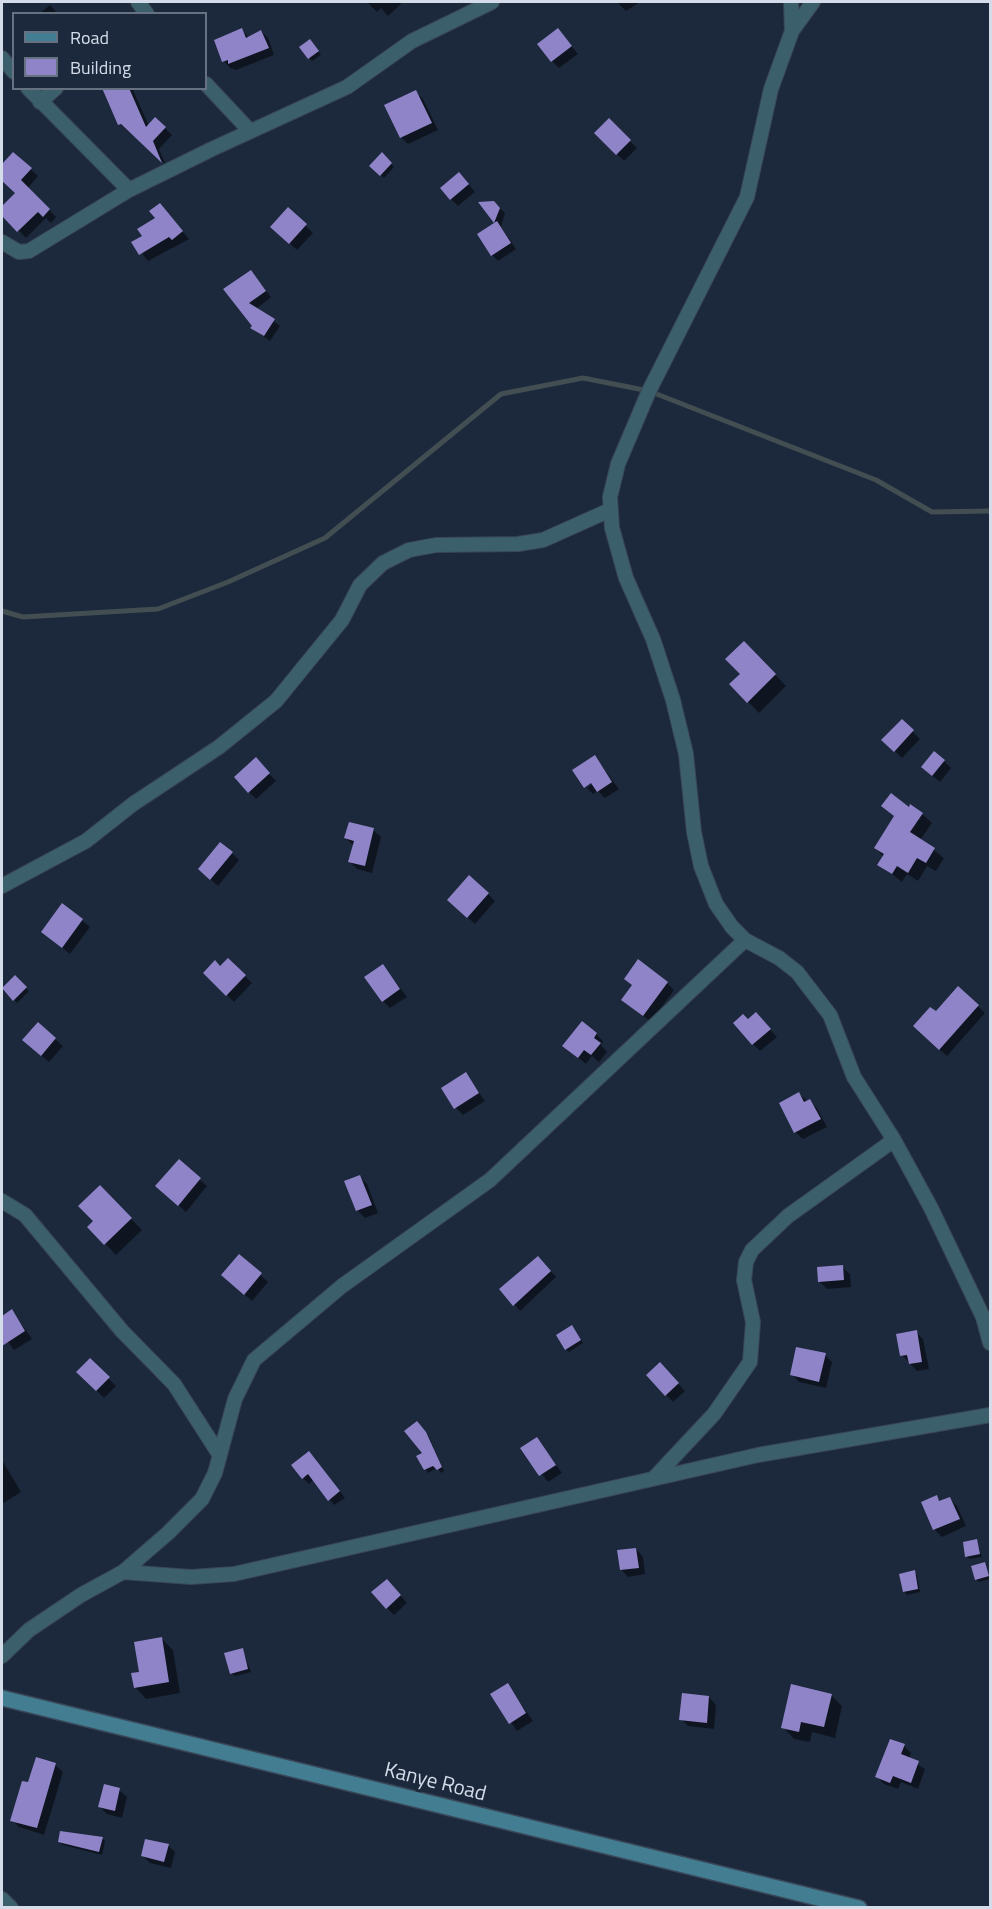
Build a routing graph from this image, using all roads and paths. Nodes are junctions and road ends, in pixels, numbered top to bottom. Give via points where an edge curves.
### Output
1 (492, 2) edge
2 (791, 2) edge
3 (813, 2) edge
4 (792, 31) junction
5 (2, 58) edge
6 (12, 70) edge
7 (207, 85) edge
8 (30, 90) edge
9 (54, 90) edge
10 (40, 102) junction
11 (250, 131) junction
12 (129, 190) junction
13 (2, 242) edge
14 (610, 510) junction
15 (2, 886) edge
16 (745, 940) junction
17 (894, 1140) junction
18 (2, 1201) edge
19 (990, 1343) edge
20 (990, 1412) edge
21 (219, 1454) junction
22 (656, 1477) junction
23 (123, 1572) junction
24 (2, 1656) edge
25 (2, 1698) edge
26 (2, 1899) edge
27 (10, 1908) edge
28 (859, 1908) edge

1 - 11 street via 412,41 347,87
2 - 4 street
3 - 4 street
4 - 14 street via 771,89 747,196 649,391 618,464
5 - 6 street
7 - 11 street
8 - 10 street
9 - 10 street
10 - 12 street
11 - 12 street
12 - 13 street via 29,251 19,252
14 - 15 street via 543,540 436,545 409,550 383,563 360,585 342,620 276,701 219,747 133,804 86,841
14 - 16 street via 626,578 653,639 673,700 686,754 701,866 717,904
16 - 17 street via 779,958 811,988 830,1015 854,1077
16 - 21 street via 490,1180 342,1286 254,1360 235,1399
17 - 19 street via 978,1307
17 - 22 street via 788,1216 752,1250 744,1280 753,1322 750,1362 714,1414
18 - 21 street via 25,1215 122,1331 174,1384
20 - 22 street
21 - 23 street via 202,1499
22 - 23 street via 234,1574 191,1577
23 - 24 street via 29,1630
25 - 28 main road, Kanye Road
26 - 27 street

